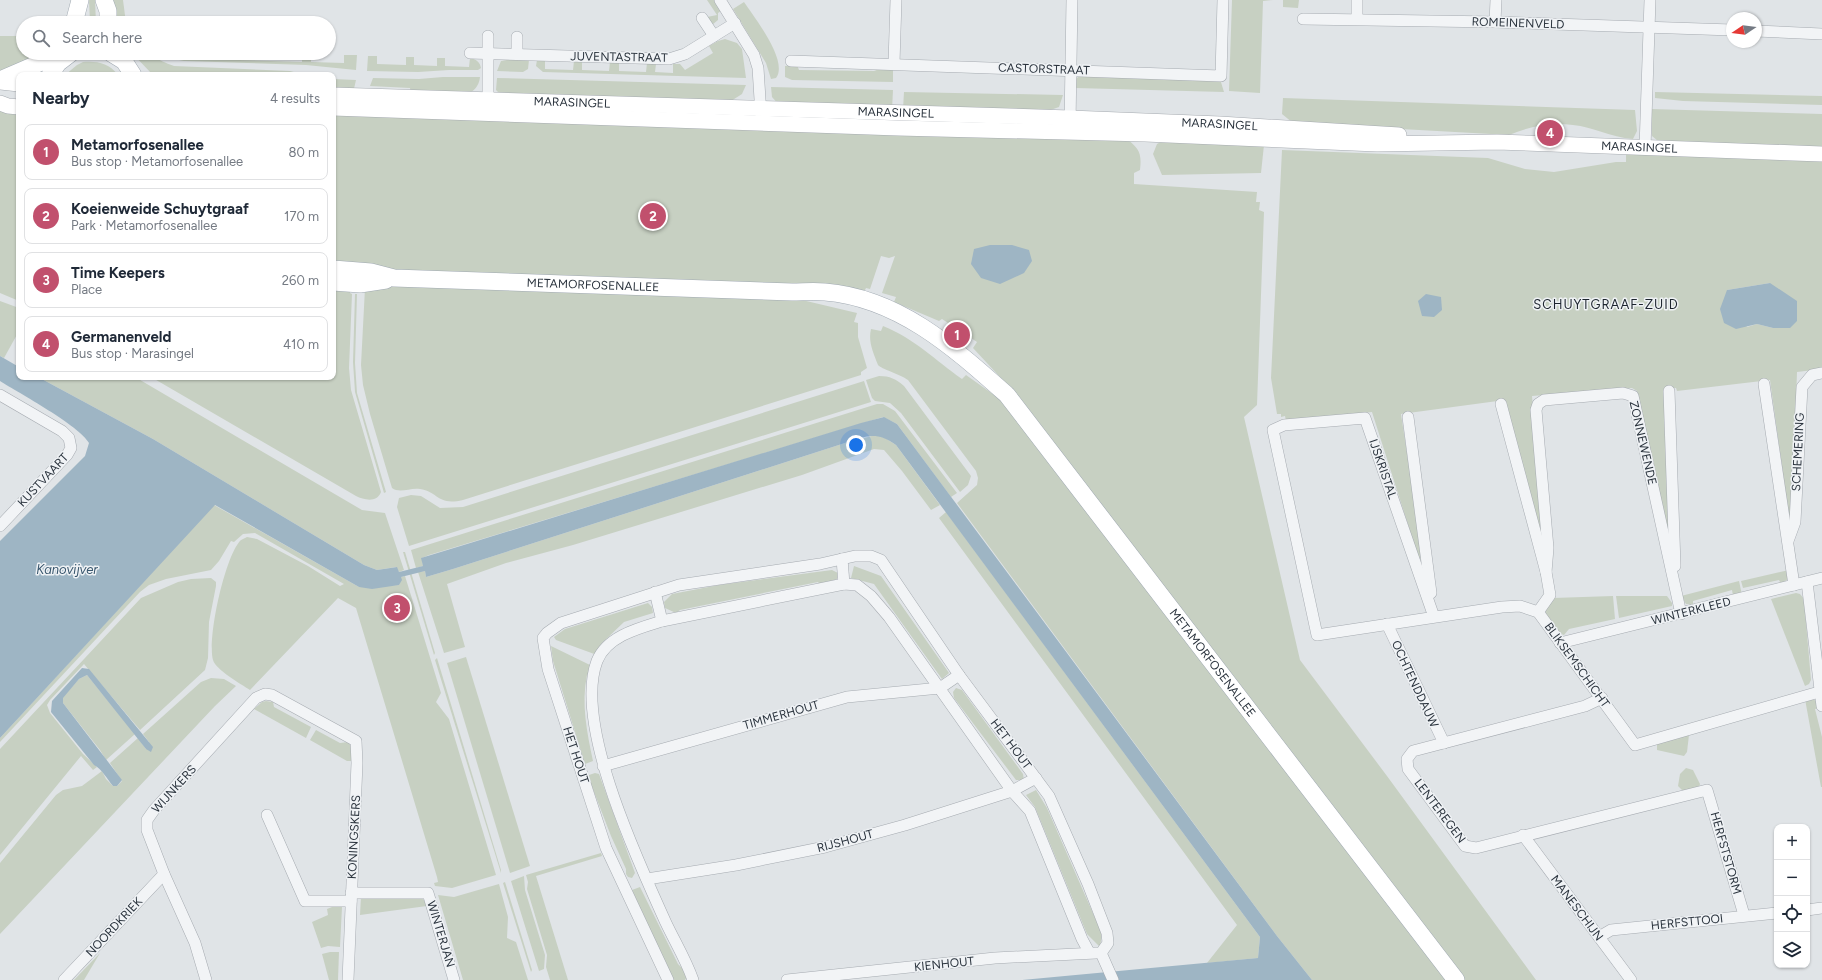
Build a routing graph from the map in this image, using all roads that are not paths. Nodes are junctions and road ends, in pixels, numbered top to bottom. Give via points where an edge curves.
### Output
1 (80, 0) edge
2 (85, 0) edge
3 (103, 0) edge
4 (720, 0) edge
5 (896, 0) edge
6 (1072, 0) edge
7 (1224, 0) edge
8 (1357, 0) edge
9 (1496, 0) edge
10 (1650, 0) edge
11 (76, 16) edge
12 (86, 16) edge
13 (100, 16) edge
14 (108, 16) edge
15 (702, 18) dead end
16 (1356, 19) junction
17 (1303, 20) dead end
18 (1495, 22) junction
19 (735, 23) junction
20 (1649, 27) junction
21 (1726, 30) edge
22 (1762, 31) edge
23 (1822, 34) edge
24 (488, 36) dead end
25 (714, 36) junction
26 (517, 37) dead end
27 (470, 53) dead end
28 (488, 53) junction
29 (517, 54) junction
30 (44, 60) edge
31 (62, 60) edge
32 (122, 60) edge
33 (133, 60) edge
34 (791, 61) dead end
35 (894, 63) junction
36 (1070, 70) junction
37 (20, 72) edge
38 (52, 72) edge
39 (131, 72) edge
40 (141, 72) edge
41 (16, 74) edge
42 (0, 81) edge
43 (16, 84) edge
44 (336, 95) edge
45 (16, 99) edge
46 (0, 102) edge
47 (16, 107) edge
48 (488, 107) junction
49 (336, 108) edge
50 (761, 116) junction
51 (1070, 118) junction
52 (1070, 133) junction
53 (1457, 142) junction
54 (1645, 148) junction
55 (1822, 154) edge
56 (336, 270) edge
57 (394, 278) junction
58 (336, 282) edge
59 (1822, 373) edge
60 (1764, 384) dead end
61 (1670, 391) dead end
62 (0, 395) edge
63 (1501, 404) dead end
64 (1408, 417) dead end
65 (0, 526) edge
66 (1788, 542) junction
67 (842, 559) junction
68 (1546, 572) junction
69 (1822, 578) edge
70 (1807, 582) junction
71 (844, 584) junction
72 (1674, 585) junction
73 (1794, 585) junction
74 (655, 592) junction
75 (1538, 612) junction
76 (1680, 614) junction
77 (1434, 617) junction
78 (662, 621) junction
79 (1387, 624) junction
80 (1317, 635) joint
81 (1560, 643) junction
82 (959, 676) junction
83 (940, 688) junction
84 (1820, 692) junction
85 (1602, 698) junction
86 (1822, 706) edge
87 (315, 718) joint
88 (1444, 743) junction
89 (603, 766) junction
90 (1036, 778) junction
91 (1707, 790) joint
92 (1012, 791) junction
93 (267, 815) dead end
94 (1523, 835) junction
95 (164, 874) junction
96 (647, 879) junction
97 (351, 897) junction
98 (1822, 908) edge
99 (1810, 910) edge
100 (1774, 912) edge
101 (1744, 916) junction
102 (1599, 937) junction
103 (1089, 952) junction
104 (1101, 953) junction
105 (64, 980) edge
106 (206, 980) edge
107 (348, 980) edge
108 (454, 980) edge
109 (668, 980) edge
110 (693, 980) edge
111 (787, 980) edge
112 (1113, 980) edge
113 (1456, 980) edge
114 (1632, 980) edge

1 - 11 main road
2 - 12 main road
3 - 13 main road
3 - 14 main road
4 - 19 street
5 - 35 street
6 - 36 street
7 - 36 street, CASTORSTRAAT via 1221,76
8 - 16 street
9 - 18 street
10 - 20 street
15 - 25 street
16 - 17 street, ROMEINENVELD
16 - 18 street, ROMEINENVELD
18 - 20 street, ROMEINENVELD
19 - 25 street, JUVENTASTRAAT
19 - 50 street via 754,55 758,68
20 - 21 street, ROMEINENVELD
20 - 54 street
22 - 23 street
24 - 28 street
25 - 29 street, JUVENTASTRAAT via 685,54 670,59
26 - 29 street
27 - 28 street, JUVENTASTRAAT
28 - 29 street, JUVENTASTRAAT
28 - 48 street
30 - 37 main road
31 - 38 main road
32 - 39 main road
33 - 40 main road
34 - 35 street, CASTORSTRAAT
35 - 36 street, CASTORSTRAAT
36 - 51 street
41 - 42 main road
42 - 43 street
44 - 48 street, MARASINGEL
45 - 46 street via 7,98
46 - 47 street
48 - 49 street, MARASINGEL
48 - 50 street, MARASINGEL
50 - 51 street, MARASINGEL
50 - 52 street, MARASINGEL
51 - 52 street
51 - 53 street, MARASINGEL via 1361,132
52 - 53 street, MARASINGEL via 1377,144
53 - 54 street, MARASINGEL
54 - 55 street, MARASINGEL
56 - 57 main road, METAMORFOSENALLEE via 371,272
57 - 58 main road, METAMORFOSENALLEE via 372,283
57 - 113 main road, METAMORFOSENALLEE via 792,292 870,313 960,354 1007,394
59 - 66 street, SCHEMERING via 1812,375 1802,387 1795,522
60 - 66 street, SCHEMERING
61 - 72 street, ZONNEWENDE
62 - 65 street, KUSTVAART via 62,431 69,438 71,448
63 - 68 street, ZONNEWENDE
64 - 77 street
66 - 73 street, SCHEMERING
67 - 71 street
67 - 74 street, HET HOUT via 707,580
67 - 82 street, HET HOUT via 871,556 881,560
68 - 72 street, ZONNEWENDE via 1548,548 1536,410 1538,404 1544,400 1623,393 1633,396
68 - 75 street, ZONNEWENDE via 1550,595
69 - 70 street, WINTERKLEED
70 - 73 street, WINTERKLEED
70 - 84 street
71 - 78 street, HET HOUT
71 - 83 street, HET HOUT via 857,585 889,616
72 - 76 street, ZONNEWENDE
73 - 76 street, WINTERKLEED
74 - 78 street
74 - 109 street, HET HOUT via 561,624 543,638 548,669 606,848
75 - 77 street, BLIKSEMSCHICHT via 1520,606
75 - 81 street, BLIKSEMSCHICHT
76 - 81 street, WINTERKLEED
77 - 79 street, BLIKSEMSCHICHT
77 - 80 street, IJSKRISTAL via 1365,418 1284,425 1273,430
78 - 89 street, HET HOUT via 643,626 619,638 606,648 597,661 592,687 593,714
79 - 80 street, BLIKSEMSCHICHT
79 - 88 street, OCHTENDDAUW
81 - 85 street, BLIKSEMSCHICHT
82 - 83 street, TIMMERHOUT
82 - 90 street, HET HOUT
83 - 89 street, TIMMERHOUT via 847,697
83 - 92 street, HET HOUT
84 - 85 street, BLIKSEMSCHICHT via 1635,745
84 - 86 street
85 - 88 street, LENTEREGEN via 1584,706
87 - 95 street, WIJNKERS via 272,695 265,694 256,698 147,820 147,830
87 - 97 street, KONINGSKERS via 356,741 358,752
88 - 94 street, LENTEREGEN via 1413,751 1407,759 1408,769 1465,846 1476,848
89 - 96 street, HET HOUT
90 - 92 street, RIJSHOUT
90 - 104 street, HET HOUT via 1049,796 1107,933 1108,943
91 - 94 street, LENTEREGEN
91 - 101 street, HERFSTSTORM
92 - 96 street, RIJSHOUT via 825,847
92 - 103 street, HET HOUT via 1030,811
93 - 97 street via 305,901
94 - 102 street, MANESCHIJN
95 - 105 street, NOORDKRIEK
95 - 106 street, WIJNKERS via 195,943
96 - 110 street, HET HOUT
97 - 107 street, KONINGSKERS
97 - 108 street, WINTERJAN via 428,893
98 - 99 street
100 - 101 street, HERFSTTOOI
101 - 102 street, HERFSTTOOI via 1611,930
102 - 114 street, MANESCHIJN
103 - 104 street, KIENHOUT
103 - 111 street, KIENHOUT via 995,958
104 - 112 street

